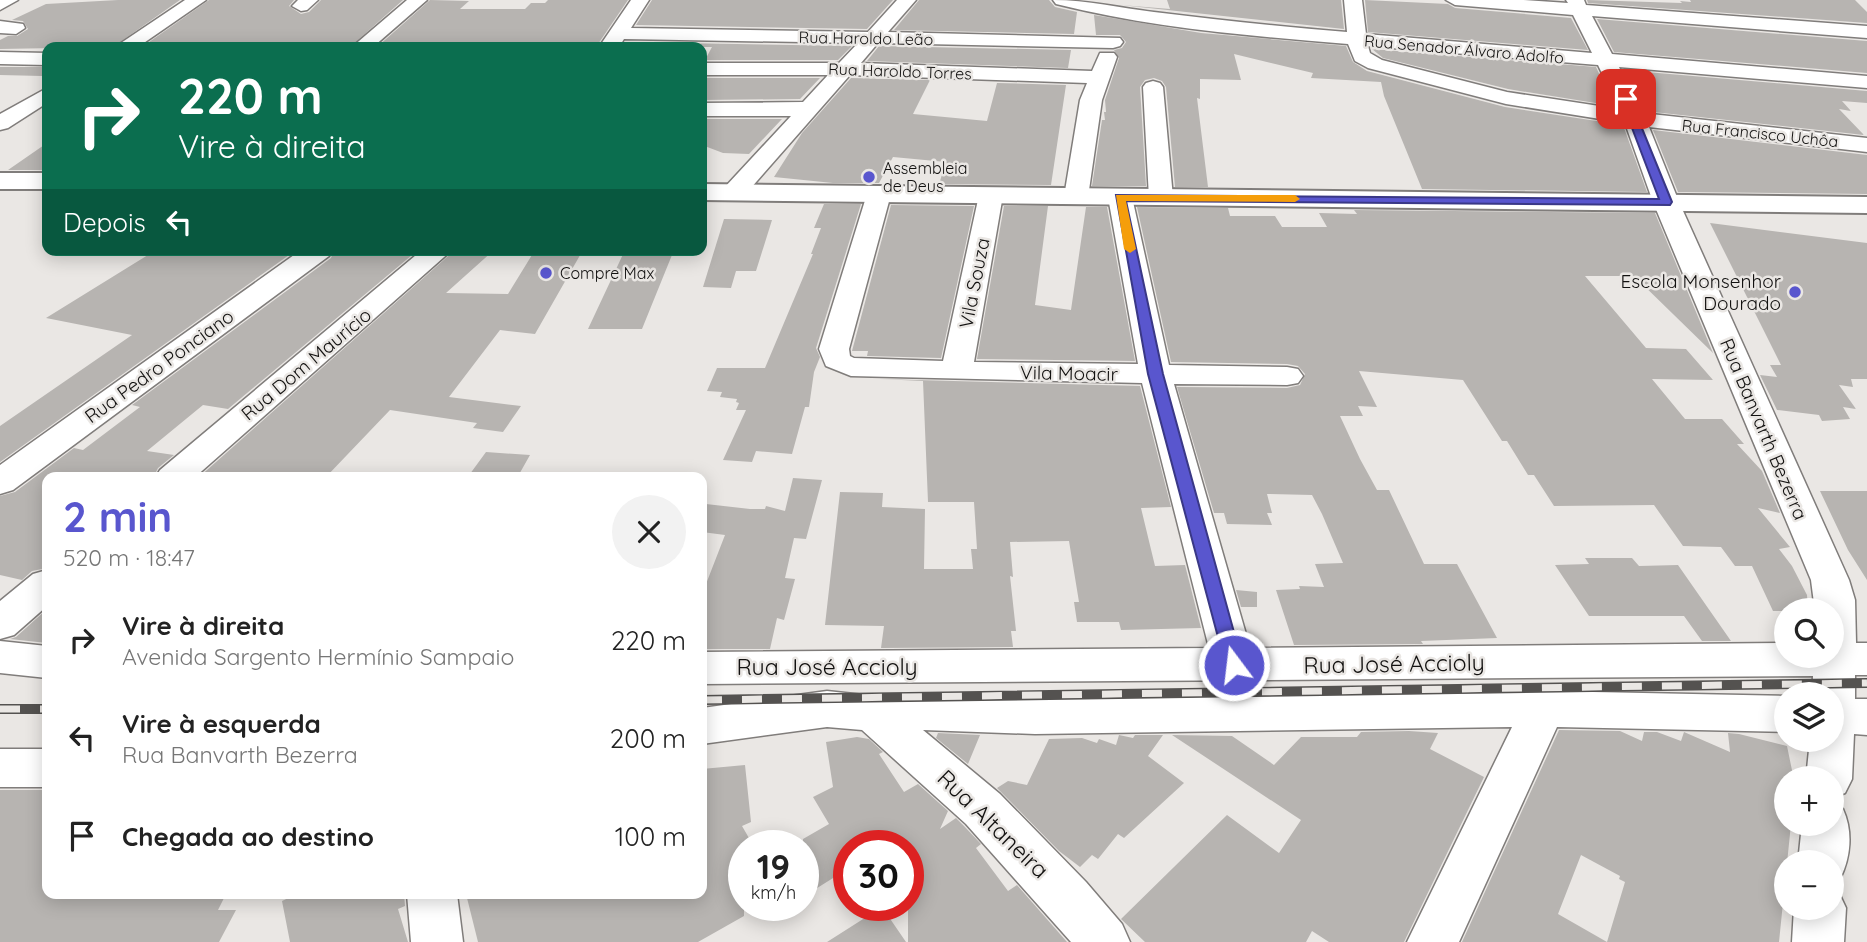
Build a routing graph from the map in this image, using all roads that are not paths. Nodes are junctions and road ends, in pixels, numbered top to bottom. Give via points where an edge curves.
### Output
1 (9, 0) edge
2 (197, 0) edge
3 (418, 0) edge
4 (640, 0) edge
5 (907, 0) edge
6 (1062, 0) edge
7 (1353, 0) edge
8 (1455, 0) edge
9 (0, 5) edge
10 (1578, 5) edge
11 (1127, 7) edge
12 (1821, 8) dead end
13 (1844, 30) junction
14 (1867, 32) edge
15 (872, 38) junction
16 (614, 40) edge
17 (133, 42) edge
18 (368, 42) edge
19 (1113, 42) junction
20 (1361, 50) junction
21 (1867, 54) edge
22 (0, 58) edge
23 (42, 59) edge
24 (1608, 62) junction
25 (707, 69) edge
26 (846, 69) junction
27 (1099, 76) junction
28 (1867, 82) edge
29 (1153, 87) dead end
30 (42, 96) edge
31 (806, 108) junction
32 (11, 109) edge
33 (707, 109) edge
34 (1634, 118) junction
35 (0, 123) edge
36 (1867, 145) edge
37 (0, 181) edge
38 (42, 181) edge
39 (707, 192) edge
40 (734, 192) junction
41 (879, 194) junction
42 (991, 195) junction
43 (1076, 197) junction
44 (1120, 197) junction
45 (1161, 198) junction
46 (1666, 202) junction
47 (1867, 205) edge
48 (311, 256) edge
49 (432, 256) edge
50 (957, 371) junction
51 (1155, 374) junction
52 (1287, 376) dead end
53 (179, 472) edge
54 (0, 482) edge
55 (42, 588) edge
56 (0, 624) edge
57 (0, 657) edge
58 (1850, 659) edge
59 (42, 661) edge
60 (1234, 665) junction
61 (707, 668) edge
62 (1844, 695) edge
63 (1543, 709) junction
64 (873, 714) junction
65 (1774, 714) edge
66 (707, 725) edge
67 (0, 768) edge
68 (42, 768) edge
69 (433, 899) edge
70 (1819, 920) edge
71 (437, 942) edge
72 (1104, 942) edge
73 (1433, 942) edge
74 (1818, 942) edge

1 - 9 street
2 - 17 street
3 - 18 street
4 - 16 street
5 - 15 street
6 - 11 street, Rua Senador Álvaro Adolfo
7 - 20 street
8 - 10 street
10 - 13 street
10 - 24 street, Rua Banvarth Bezerra
11 - 19 street
11 - 20 street, Rua Senador Álvaro Adolfo
12 - 13 street
13 - 14 street
13 - 21 street
15 - 16 street, Rua Haroldo Leão
15 - 19 street, Rua Haroldo Leão
15 - 26 street
19 - 27 street
20 - 24 street, Rua Senador Álvaro Adolfo
20 - 34 street, Rua Francisco Uchôa via 1488,94
22 - 23 street
24 - 28 street, Rua Senador Álvaro Adolfo
24 - 34 street, Rua Banvarth Bezerra
25 - 26 street, Rua Haroldo Torres
26 - 27 street, Rua Haroldo Torres
26 - 31 street
27 - 43 street via 1085,129
29 - 45 street
30 - 32 street
31 - 33 street
31 - 40 street
32 - 35 street
34 - 36 street, Rua Francisco Uchôa
34 - 46 street, Rua Banvarth Bezerra
37 - 38 main road
39 - 40 main road
40 - 41 main road
41 - 42 main road
41 - 50 street, Vila Moacir via 834,358 851,366
42 - 43 main road
42 - 50 street, Vila Souza
43 - 44 main road
44 - 45 main road
44 - 51 street
45 - 46 main road
46 - 47 main road
46 - 58 street, Rua Banvarth Bezerra via 1830,580
48 - 54 street, Rua Pedro Ponciano
49 - 53 street, Rua Dom Maurício
50 - 51 street, Vila Moacir
51 - 52 street, Vila Moacir
51 - 60 street
55 - 56 street
57 - 59 street
58 - 60 street, Rua José Accioly
58 - 62 street, Rua Banvarth Bezerra
60 - 61 street, Rua José Accioly
63 - 64 street, Rua José Accioly
63 - 65 street, Rua José Accioly
63 - 73 street
64 - 66 street, Rua José Accioly via 827,709
64 - 72 street, Rua Altaneira via 984,809
67 - 68 street
69 - 71 street
70 - 74 street

